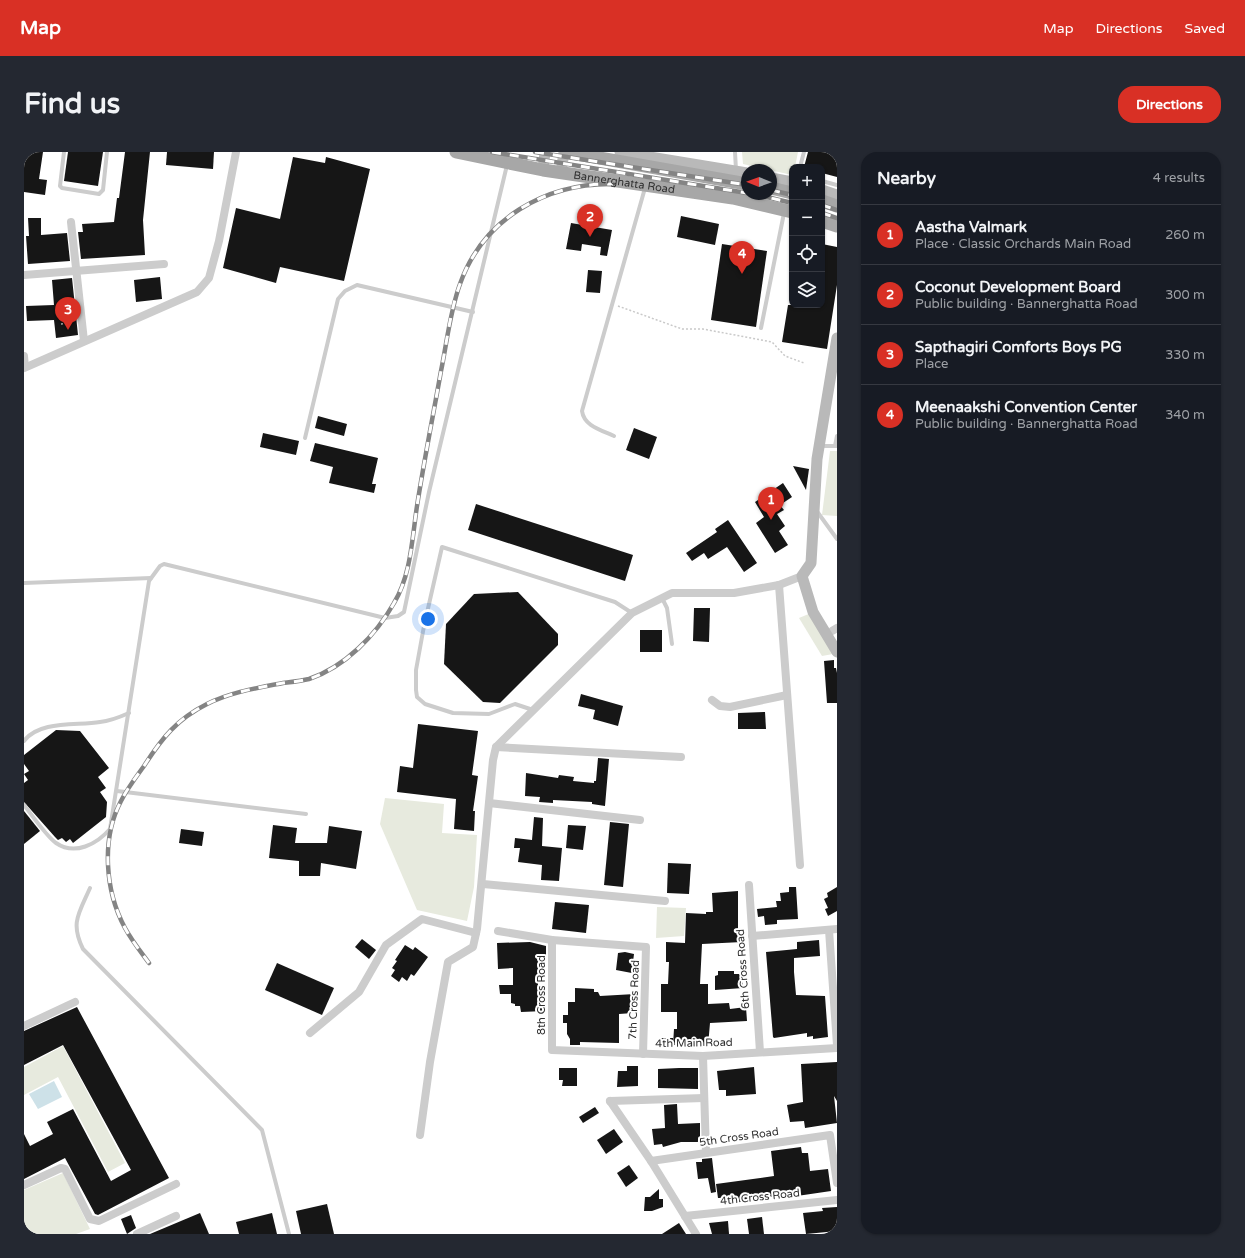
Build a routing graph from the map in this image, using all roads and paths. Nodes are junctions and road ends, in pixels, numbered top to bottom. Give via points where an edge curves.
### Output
1 (64, 152) edge
2 (108, 152) edge
3 (236, 152) edge
4 (456, 152) edge
5 (545, 152) edge
6 (565, 152) edge
7 (620, 152) edge
8 (735, 152) edge
9 (804, 152) edge
10 (507, 162) junction
11 (801, 164) edge
12 (543, 170) junction
13 (561, 173) junction
14 (741, 177) edge
15 (777, 179) edge
16 (789, 181) edge
17 (825, 182) edge
18 (646, 185) junction
19 (837, 185) edge
20 (777, 189) edge
21 (825, 191) edge
22 (789, 192) edge
23 (837, 195) edge
24 (825, 202) edge
25 (837, 206) edge
26 (788, 211) edge
27 (72, 222) dead end
28 (825, 222) edge
29 (837, 226) edge
30 (164, 264) dead end
31 (77, 272) junction
32 (24, 275) edge
33 (612, 304) junction
34 (473, 312) junction
35 (68, 323) dead end
36 (60, 324) dead end
37 (761, 328) dead end
38 (837, 338) edge
39 (84, 341) junction
40 (24, 356) edge
41 (804, 363) dead end
42 (24, 367) edge
43 (834, 370) edge
44 (614, 436) dead end
45 (837, 436) edge
46 (305, 438) dead end
47 (820, 446) junction
48 (836, 446) edge
49 (814, 506) junction
50 (837, 539) edge
51 (802, 576) junction
52 (151, 578) junction
53 (24, 583) edge
54 (779, 585) junction
55 (807, 590) junction
56 (662, 598) junction
57 (632, 613) junction
58 (835, 633) edge
59 (672, 644) dead end
60 (837, 652) edge
61 (787, 695) junction
62 (712, 700) dead end
63 (533, 710) junction
64 (129, 713) junction
65 (24, 741) edge
66 (496, 747) junction
67 (680, 757) dead end
68 (118, 791) junction
69 (489, 803) junction
70 (24, 805) edge
71 (306, 814) dead end
72 (640, 820) dead end
73 (800, 866) dead end
74 (483, 884) junction
75 (749, 885) dead end
76 (90, 888) dead end
77 (665, 901) dead end
78 (833, 930) edge
79 (498, 931) dead end
80 (476, 933) junction
81 (752, 936) junction
82 (552, 940) junction
83 (75, 1002) dead end
84 (24, 1026) edge
85 (310, 1033) dead end
86 (837, 1046) edge
87 (552, 1050) joint
88 (760, 1052) junction
89 (643, 1054) junction
90 (703, 1056) junction
91 (704, 1098) junction
92 (420, 1135) dead end
93 (706, 1153) junction
94 (651, 1161) junction
95 (837, 1183) edge
96 (176, 1184) dead end
97 (24, 1185) edge
98 (837, 1200) edge
99 (176, 1216) dead end
100 (685, 1216) junction
101 (137, 1234) edge
102 (289, 1234) edge
103 (696, 1234) edge

1 - 2 lane via 60,186 99,194 103,190
3 - 39 street via 219,241 209,278 197,292
4 - 10 main road, Bannerghatta Road
5 - 12 street
6 - 13 street
6 - 14 main road, Bannerghatta Road
7 - 14 street
8 - 14 lane
9 - 11 lane
10 - 12 main road, Bannerghatta Road
10 - 34 lane
12 - 13 main road, Bannerghatta Road
13 - 18 main road, Bannerghatta Road
15 - 16 street
17 - 19 lane
18 - 26 main road, Bannerghatta Road via 733,198
18 - 33 lane
20 - 22 main road
21 - 23 street
24 - 25 main road
26 - 37 lane
27 - 31 street
28 - 29 main road
30 - 31 street
31 - 32 street
31 - 39 street
33 - 41 path via 682,328 702,329 772,342 785,356
33 - 44 lane via 582,411 583,419 587,423
34 - 46 lane via 358,285 346,291 338,299
34 - 52 lane via 429,492 404,612 398,616 385,618 164,564
35 - 36 path
38 - 43 street
39 - 42 street
40 - 42 street
43 - 47 street
45 - 48 lane
47 - 48 lane
47 - 49 street
49 - 50 lane
49 - 51 street via 811,563
51 - 54 street
51 - 55 street
52 - 53 lane
52 - 64 lane
54 - 56 street via 734,593 672,593
54 - 61 street
55 - 58 street
55 - 60 street via 813,612
56 - 57 street
56 - 59 lane via 667,608
57 - 63 street
57 - 63 lane via 615,602 442,546 416,670 417,697 425,704 453,713 489,714 515,704
61 - 62 street via 730,707 720,706
61 - 73 street
63 - 66 street
64 - 65 lane via 102,722 46,727
64 - 68 lane
66 - 67 street
66 - 69 street
68 - 70 lane via 110,829 103,837 85,848 65,847 55,843
68 - 71 lane
69 - 72 street
69 - 74 street
74 - 77 street
74 - 80 street
75 - 81 street, 6th Cross Road
76 - 102 lane via 76,921 83,949 262,1130
78 - 81 street
78 - 86 street
79 - 82 street
80 - 85 street via 422,919 386,945 359,992
80 - 92 street via 473,947 448,962
81 - 88 street, 6th Cross Road
82 - 87 street, 8th Cross Road
82 - 89 street, 7th Cross Road via 646,947
83 - 84 street
86 - 88 street, 4th Main Road
87 - 89 street, 4th Main Road
88 - 90 street, 4th Main Road
89 - 90 street, 4th Main Road
90 - 91 street
91 - 93 street
91 - 94 street via 610,1101
93 - 94 street, 5th Cross Road
93 - 95 street, 5th Cross Road via 830,1135
94 - 100 street
96 - 97 street via 99,1221 90,1219 65,1169 61,1168
98 - 100 street, 4th Cross Road
99 - 101 street
100 - 103 street

